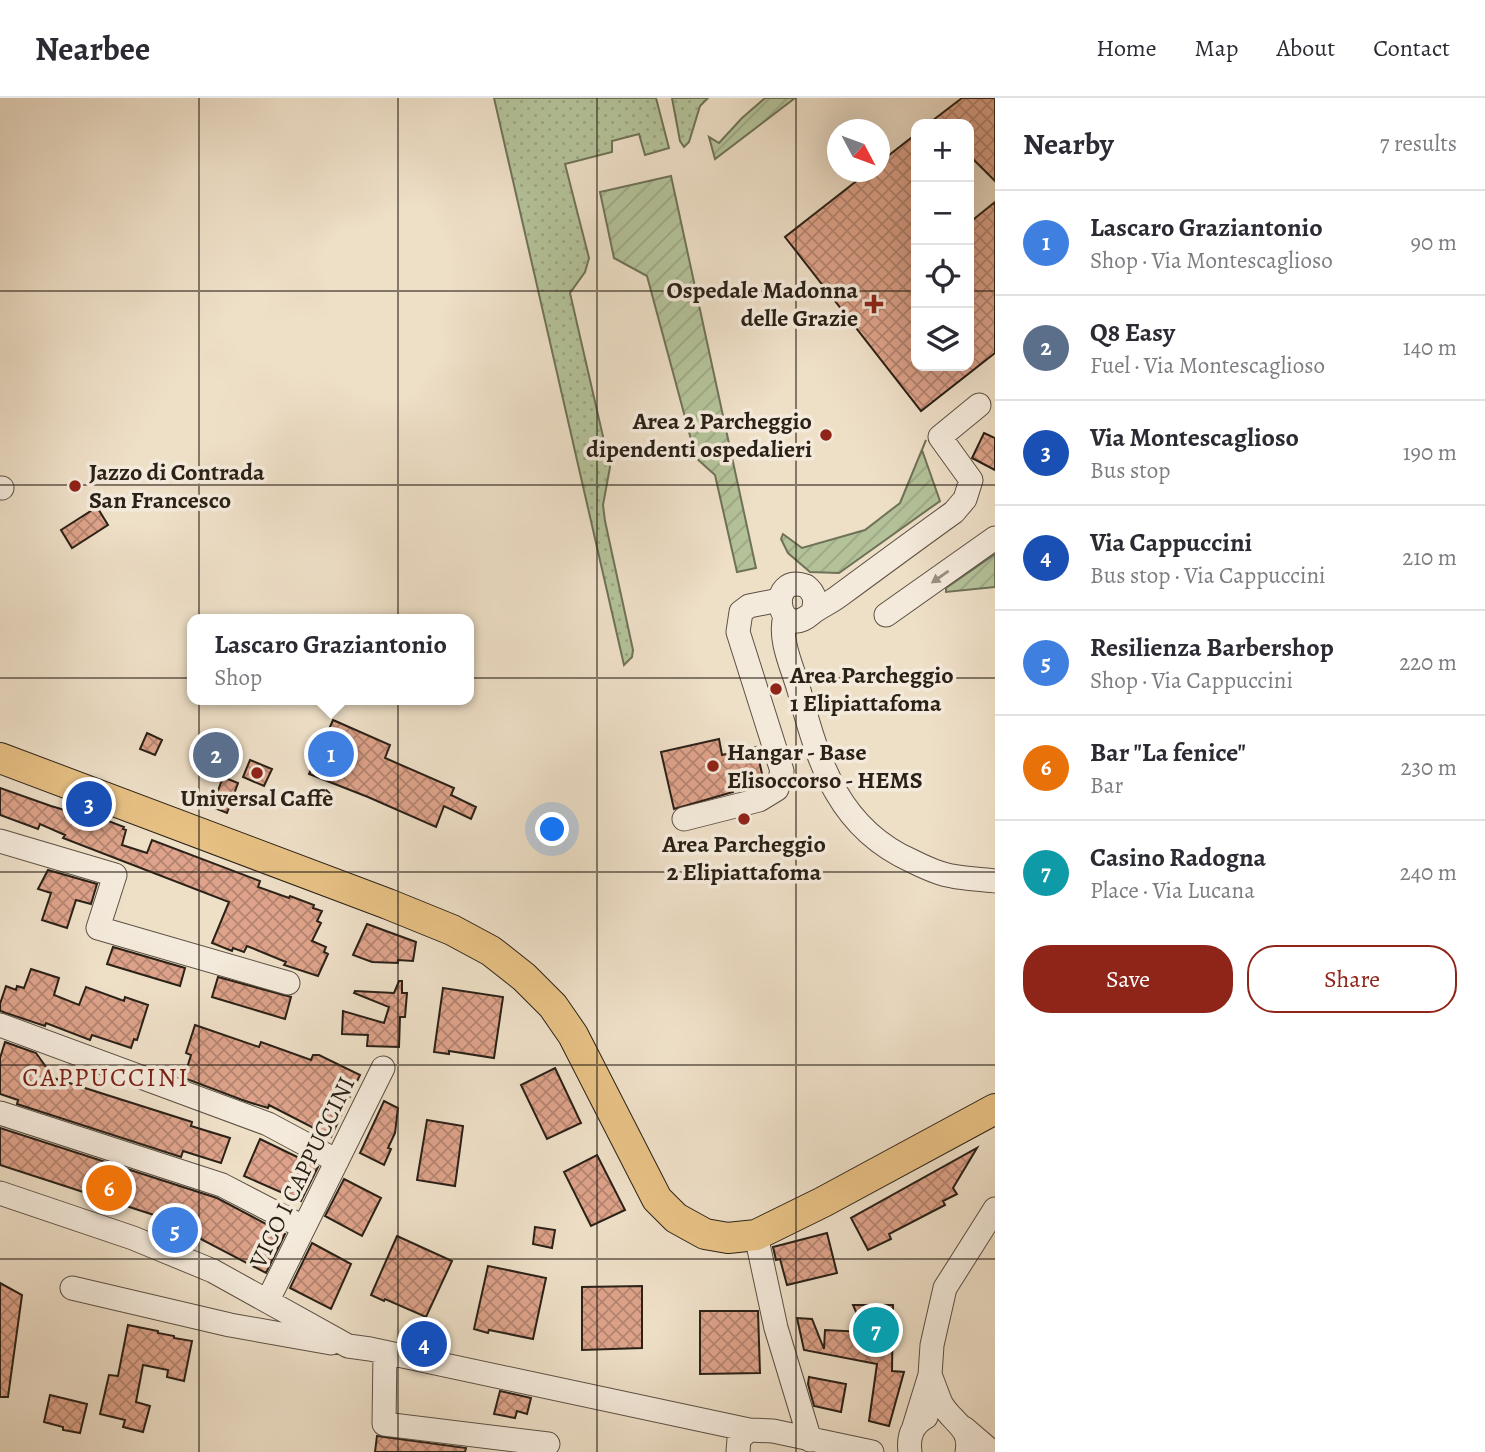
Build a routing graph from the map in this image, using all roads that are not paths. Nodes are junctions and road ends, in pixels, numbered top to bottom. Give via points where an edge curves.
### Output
1 (979, 405) dead end
2 (995, 538) edge
3 (795, 608) junction
4 (886, 615) dead end
5 (0, 758) edge
6 (684, 818) dead end
7 (0, 841) edge
8 (995, 881) edge
9 (288, 983) dead end
10 (0, 1025) edge
11 (383, 1068) dead end
12 (995, 1108) edge
13 (0, 1113) edge
14 (337, 1161) junction
15 (0, 1193) edge
16 (995, 1209) edge
17 (303, 1227) junction
18 (756, 1235) junction
19 (72, 1289) dead end
20 (268, 1300) junction
21 (348, 1346) junction
22 (385, 1352) junction
23 (930, 1375) junction
24 (960, 1423) junction
25 (914, 1427) junction
26 (749, 1430) junction
27 (810, 1440) junction
28 (548, 1444) dead end
29 (738, 1452) edge
30 (872, 1452) edge
31 (910, 1452) edge
32 (967, 1452) edge
33 (992, 1452) edge

1 - 3 street via 940,437 971,480 965,499 954,512 835,599
2 -> 4 street
3 - 6 street via 749,606 741,612 738,632 782,771 777,789 760,800
3 - 8 street via 783,636 824,771 841,802 889,851 951,876
5 - 18 main road via 388,904 491,951 553,1006 573,1035 657,1199 676,1218 705,1234 728,1238
7 - 9 street via 115,875 98,929
10 - 14 street via 268,1124
11 - 14 street, VICO I CAPPUCCINI
12 - 18 main road
13 - 17 street via 222,1185
14 - 17 street, VICO I CAPPUCCINI
15 - 20 street via 133,1238
16 - 23 street via 946,1288
17 - 20 street, VICO I CAPPUCCINI
18 - 27 street via 776,1328
19 - 21 street
20 - 21 street
21 - 22 street
22 - 26 street
22 - 28 street via 384,1424
23 - 24 street via 942,1405
23 - 25 street
24 - 25 street via 933,1414
24 - 32 street
24 - 33 street
25 - 31 street
26 - 27 street
26 - 29 street via 739,1439
27 - 30 street

